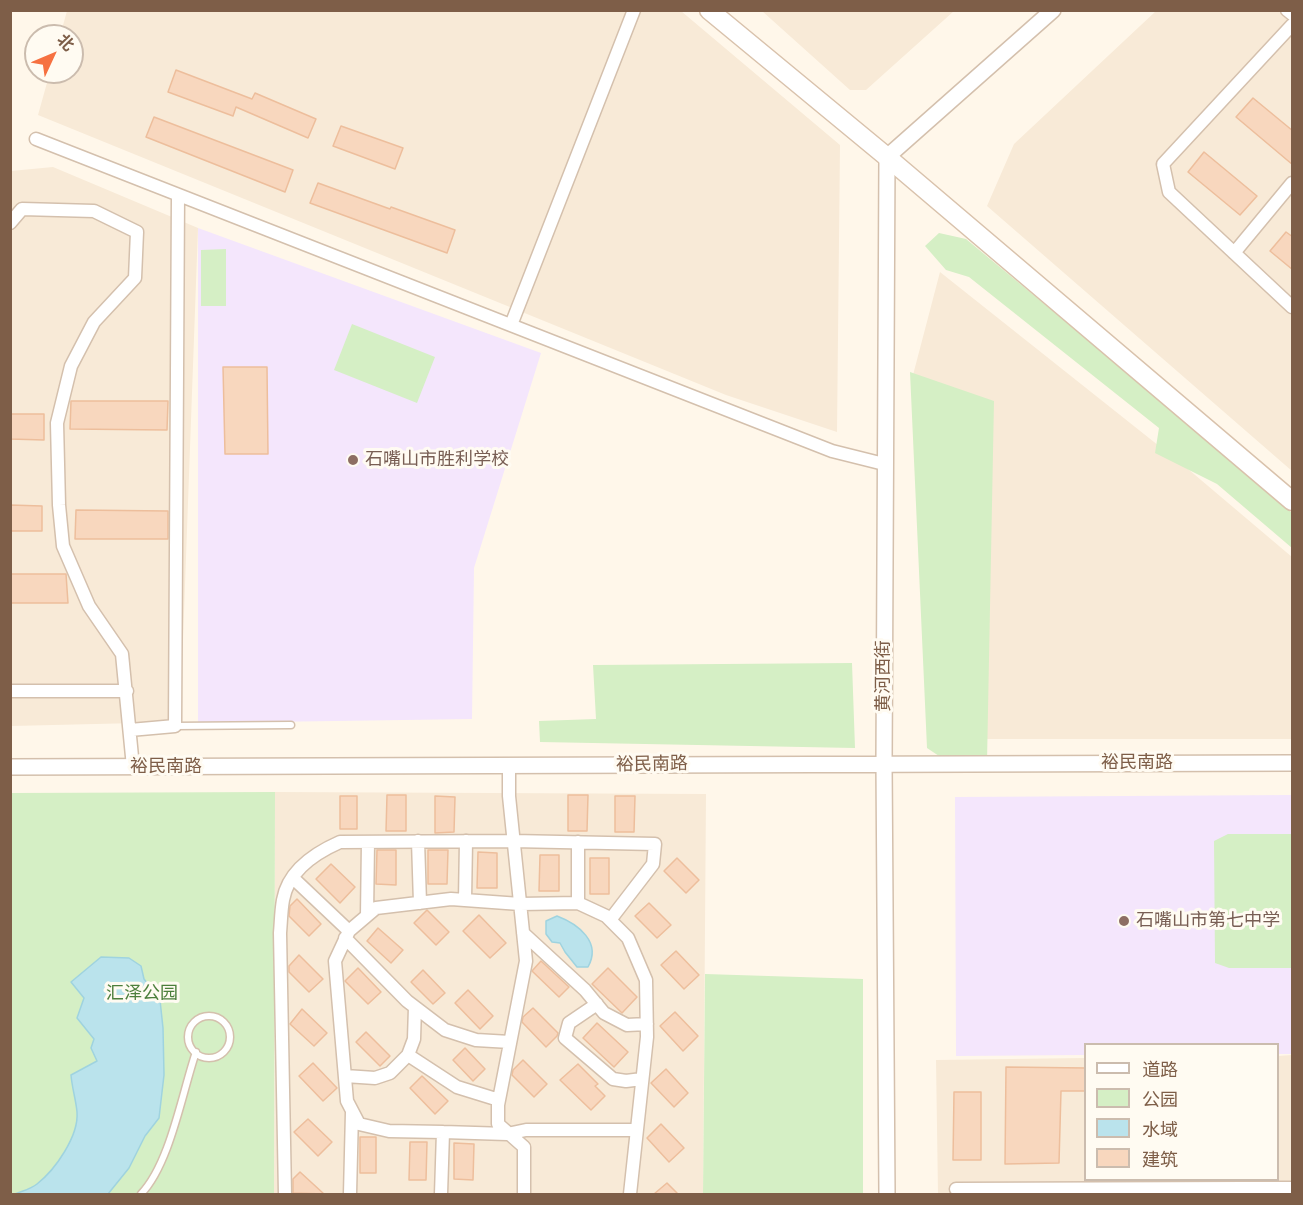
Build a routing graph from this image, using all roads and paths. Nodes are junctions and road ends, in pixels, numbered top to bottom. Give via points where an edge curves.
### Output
1 (634, 10) edge
2 (710, 10) edge
3 (1053, 10) edge
4 (1287, 10) edge
5 (1293, 14) edge
6 (1293, 25) edge
7 (36, 139) dead end
8 (887, 157) junction
9 (1293, 183) edge
10 (178, 195) junction
11 (10, 223) edge
12 (1234, 253) junction
13 (1293, 306) edge
14 (511, 325) junction
15 (884, 464) junction
16 (1293, 501) edge
17 (10, 691) edge
18 (127, 691) junction
19 (291, 725) dead end
20 (175, 726) junction
21 (130, 730) junction
22 (884, 763) junction
23 (1293, 763) edge
24 (509, 766) junction
25 (10, 767) edge
26 (133, 767) junction
27 (418, 841) junction
28 (466, 841) junction
29 (513, 841) junction
30 (368, 842) junction
31 (578, 842) junction
32 (293, 878) junction
33 (465, 900) junction
34 (420, 903) junction
35 (578, 903) junction
36 (520, 904) junction
37 (367, 915) junction
38 (610, 920) junction
39 (523, 933) junction
40 (347, 935) junction
41 (597, 1004) junction
42 (415, 1006) junction
43 (647, 1024) junction
44 (510, 1042) junction
45 (196, 1052) junction
46 (408, 1055) junction
47 (345, 1076) junction
48 (642, 1079) junction
49 (499, 1100) junction
50 (352, 1110) junction
51 (637, 1130) junction
52 (443, 1132) junction
53 (507, 1134) junction
54 (1293, 1188) edge
55 (956, 1189) dead end
56 (1214, 1191) edge
57 (1245, 1191) edge
58 (141, 1194) edge
59 (285, 1194) edge
60 (350, 1194) edge
61 (441, 1194) edge
62 (524, 1194) edge
63 (630, 1194) edge
64 (887, 1194) edge

1 - 14 street
2 - 8 main road
3 - 8 street
4 - 5 street
6 - 12 street via 1163,164 1169,192
7 - 10 street
8 - 15 street, 黄河西街
8 - 16 main road
9 - 12 street
10 - 14 street
10 - 20 street
11 - 18 street via 22,209 94,211 137,232 135,278 94,322 71,366 57,423 63,546 89,606 122,654
12 - 13 street
14 - 15 street via 832,451
15 - 22 street, 黄河西街
17 - 18 street
18 - 21 street
19 - 20 lane
20 - 21 street
21 - 26 street
22 - 23 street, 裕民南路
22 - 24 street, 裕民南路
22 - 64 street, 黄河西街
24 - 26 street, 裕民南路
24 - 29 street
25 - 26 street, 裕民南路
27 - 28 street
27 - 30 street
27 - 34 street
28 - 29 street
28 - 33 street
29 - 31 street
29 - 36 street
30 - 32 street via 340,842 317,852
30 - 37 street
31 - 35 street
31 - 38 street via 655,844 653,864
32 - 40 street
32 - 59 street via 284,897 280,933
33 - 34 street
33 - 36 street
34 - 37 street via 376,908
35 - 36 street
35 - 38 street
36 - 39 street
37 - 40 street
38 - 43 street via 628,938 646,980
39 - 41 street
39 - 44 street via 526,961
40 - 42 street
40 - 47 street via 334,961
41 - 43 street via 604,1013 627,1025
41 - 48 street via 569,1023 565,1038 613,1079
42 - 44 street via 445,1030 476,1040
42 - 46 street via 414,1039
43 - 48 street
44 - 49 street
45 - 45 lane via 214,1057 227,1048 230,1032 220,1019 205,1016 191,1025 189,1041
45 - 58 lane via 167,1146 150,1185
46 - 47 street via 390,1073 375,1078
46 - 49 street via 457,1087
47 - 50 street via 347,1101
48 - 51 street
49 - 53 street via 498,1124
50 - 52 street via 359,1124 389,1131
50 - 60 street
51 - 53 street via 526,1130
51 - 63 street
52 - 53 street
52 - 61 street
53 - 62 street via 524,1147
54 - 57 street
55 - 56 street
56 - 57 street

